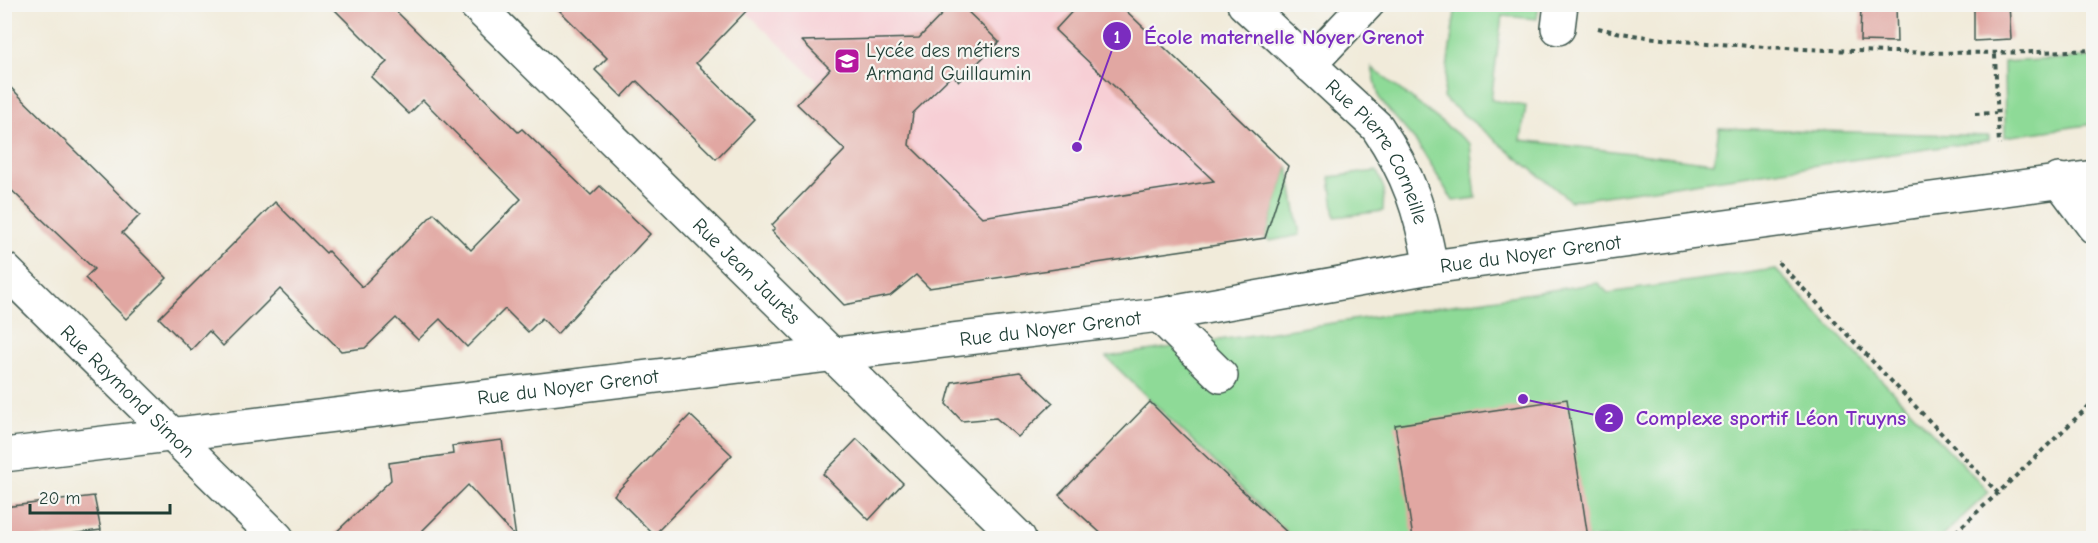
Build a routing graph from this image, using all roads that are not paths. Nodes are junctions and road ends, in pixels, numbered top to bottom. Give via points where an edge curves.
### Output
1 (475, 4) edge
2 (1244, 4) edge
3 (1367, 4) edge
4 (1309, 65) junction
5 (2094, 177) edge
6 (2059, 180) junction
7 (2094, 227) edge
8 (1431, 267) junction
9 (4, 269) edge
10 (1159, 315) junction
11 (833, 356) junction
12 (1221, 376) dead end
13 (174, 436) junction
14 (4, 455) edge
15 (277, 538) edge
16 (1019, 538) edge

1 - 11 street, Rue Jean Jaurès
2 - 4 street, Rue Pierre Corneille
3 - 4 street
4 - 8 street, Rue Pierre Corneille via 1377,128 1394,151 1418,207
5 - 6 street, Rue du Noyer Grenot
6 - 7 street
6 - 8 street, Rue du Noyer Grenot
8 - 10 street, Rue du Noyer Grenot
9 - 13 street, Rue Raymond Simon
10 - 11 street, Rue du Noyer Grenot
10 - 12 street
11 - 13 street, Rue du Noyer Grenot
11 - 16 street, Rue Jean Jaurès
13 - 14 street, Rue du Noyer Grenot
13 - 15 street, Rue Raymond Simon

